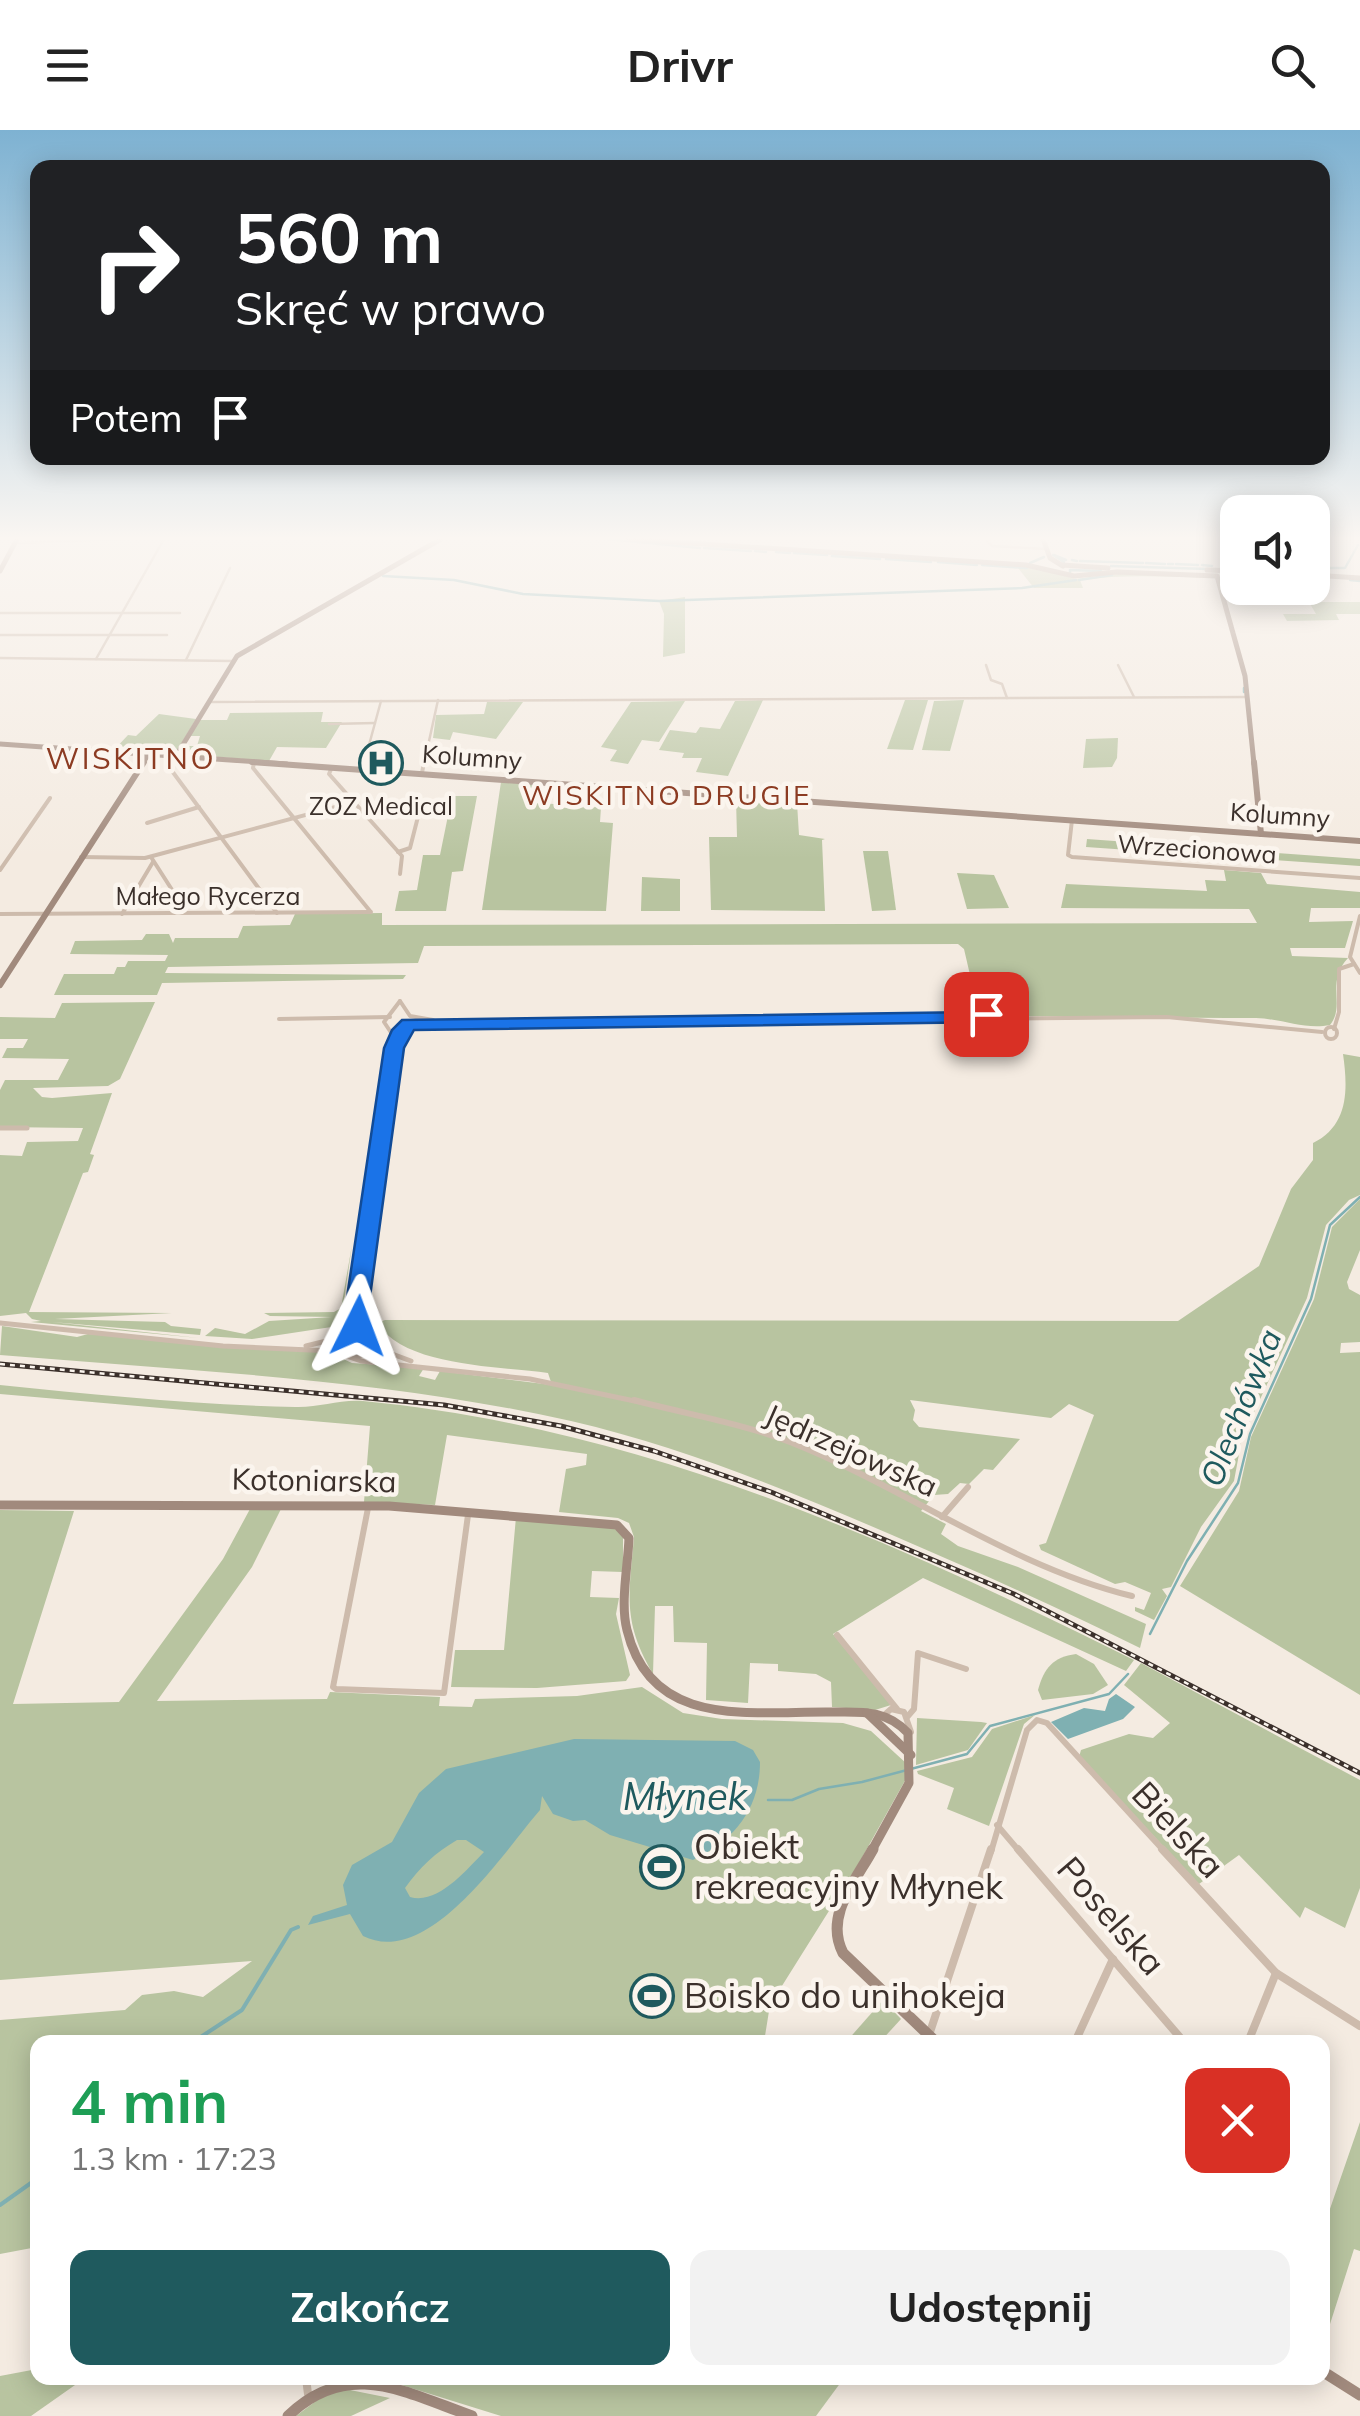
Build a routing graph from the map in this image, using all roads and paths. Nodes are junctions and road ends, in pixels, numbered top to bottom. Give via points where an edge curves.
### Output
1 (104, 646) edge
2 (193, 646) edge
3 (257, 646) edge
4 (1238, 646) edge
5 (0, 658) edge
6 (96, 659) junction
7 (186, 660) junction
8 (232, 661) junction
9 (986, 665) dead end
10 (1118, 665) dead end
11 (1134, 697) junction
12 (1247, 697) junction
13 (1008, 698) junction
14 (438, 700) junction
15 (381, 701) junction
16 (208, 702) junction
17 (329, 724) dead end
18 (375, 724) junction
19 (0, 744) edge
20 (369, 745) dead end
21 (148, 755) junction
22 (176, 756) junction
23 (254, 762) junction
24 (332, 767) junction
25 (422, 774) junction
26 (50, 798) dead end
27 (354, 802) junction
28 (422, 802) dead end
29 (199, 807) junction
30 (292, 820) junction
31 (1072, 820) junction
32 (147, 823) dead end
33 (1261, 834) junction
34 (223, 838) junction
35 (1360, 841) edge
36 (398, 852) junction
37 (81, 857) junction
38 (152, 859) junction
39 (0, 870) edge
40 (400, 874) dead end
41 (1360, 878) edge
42 (182, 913) junction
43 (277, 913) junction
44 (0, 914) edge
45 (45, 914) junction
46 (122, 914) junction
47 (1360, 916) edge
48 (1354, 964) junction
49 (1360, 973) edge
50 (0, 985) edge
51 (984, 1006) dead end
52 (408, 1015) junction
53 (392, 1016) junction
54 (336, 1018) junction
55 (987, 1018) junction
56 (279, 1019) dead end
57 (458, 1022) junction
58 (406, 1026) junction
59 (386, 1027) junction
60 (394, 1048) junction
61 (0, 1128) edge
62 (27, 1128) dead end
63 (357, 1304) junction
64 (0, 1323) edge
65 (362, 1337) junction
66 (340, 1339) junction
67 (370, 1345) junction
68 (298, 1347) junction
69 (340, 1353) junction
70 (350, 1358) junction
71 (421, 1365) junction
72 (968, 1487) dead end
73 (0, 1505) edge
74 (368, 1505) junction
75 (468, 1511) junction
76 (942, 1517) junction
77 (1132, 1596) dead end
78 (836, 1635) dead end
79 (966, 1668) dead end
80 (898, 1709) junction
81 (866, 1713) junction
82 (883, 1714) junction
83 (908, 1716) junction
84 (888, 1732) junction
85 (910, 1735) junction
86 (911, 1755) junction
87 (997, 1825) junction
88 (1112, 1958) junction
89 (1276, 1973) junction
90 (1360, 2026) edge
91 (929, 2035) edge
92 (933, 2035) edge
93 (1077, 2035) edge
94 (1178, 2035) edge
95 (1251, 2035) edge
96 (1330, 2376) edge
97 (307, 2385) edge
98 (329, 2385) edge
99 (374, 2385) edge
100 (308, 2394) junction
101 (1360, 2395) edge
102 (288, 2416) edge
103 (472, 2416) edge

1 - 6 street
2 - 7 street
3 - 8 street
4 - 12 street
5 - 6 street
6 - 7 street
7 - 8 street
8 - 16 street
9 - 13 street
10 - 11 street
11 - 12 street
11 - 13 street
12 - 33 street
13 - 14 street
14 - 15 street
14 - 25 street
15 - 16 street
15 - 18 street
16 - 22 street
17 - 18 street
18 - 20 street
19 - 21 street, Kolumny
21 - 22 street, Kolumny
21 - 37 street
22 - 23 street, Kolumny
22 - 29 street via 170,766
23 - 24 street, Kolumny
23 - 30 street
24 - 25 street, Kolumny
24 - 27 street via 329,774
25 - 31 street, Kolumny
26 - 39 street
27 - 30 street
27 - 36 street
28 - 36 street via 410,848
29 - 32 street
29 - 34 street
30 - 34 street
30 - 43 street, Małego Rycerza via 371,912
31 - 33 street, Kolumny
31 - 41 street, Wrzecionowa via 1072,857
33 - 35 street, Kolumny
34 - 38 street
34 - 43 street
36 - 40 street
37 - 38 street
37 - 45 street
38 - 42 street
38 - 46 street
42 - 43 street, Małego Rycerza
42 - 46 street, Małego Rycerza
44 - 45 street, Małego Rycerza
45 - 46 street, Małego Rycerza
45 - 50 street
47 - 48 street via 1351,942
48 - 49 street
48 - 55 street via 1339,970 1339,1012 1334,1029 1322,1032 1190,1018
51 - 55 street
52 - 53 street
52 - 53 street via 400,1002
52 - 57 street
52 - 58 street
53 - 54 street
53 - 59 street
54 - 56 street
54 - 59 street
55 - 57 street
57 - 58 street
58 - 59 street
58 - 60 street
59 - 60 street
60 - 63 street
61 - 62 street
63 - 65 street
63 - 66 street
64 - 68 street, Jędrzejowska via 223,1346
65 - 66 street, Jędrzejowska
65 - 67 street, Jędrzejowska
66 - 68 street, Jędrzejowska
66 - 69 street
67 - 70 street
67 - 71 street, Jędrzejowska
68 - 69 street, Jędrzejowska
69 - 70 street, Jędrzejowska
70 - 71 street, Jędrzejowska
71 - 76 street, Jędrzejowska via 567,1385 726,1422 789,1442
72 - 76 street
73 - 74 street, Kotoniarska
74 - 75 street, Kotoniarska
74 - 75 street via 336,1690 444,1693
75 - 81 street, Kotoniarska via 606,1522 625,1530 626,1628 652,1682 676,1700 734,1711
76 - 77 street, Jędrzejowska
78 - 80 street
79 - 83 street via 918,1653
80 - 82 street
80 - 83 street
81 - 82 street
81 - 84 street
82 - 84 street
82 - 85 street
83 - 85 street
84 - 85 street
84 - 86 street
85 - 86 street
86 - 91 street via 911,1777 835,1918 834,1936 843,1953
87 - 88 street, Poselska
87 - 89 street, Bielska via 1028,1728 1043,1721
87 - 92 street
88 - 93 street
88 - 94 street, Poselska
89 - 90 street, Bielska
89 - 95 street
96 - 101 street
97 - 100 street
98 - 100 street
99 - 103 street
100 - 102 street

